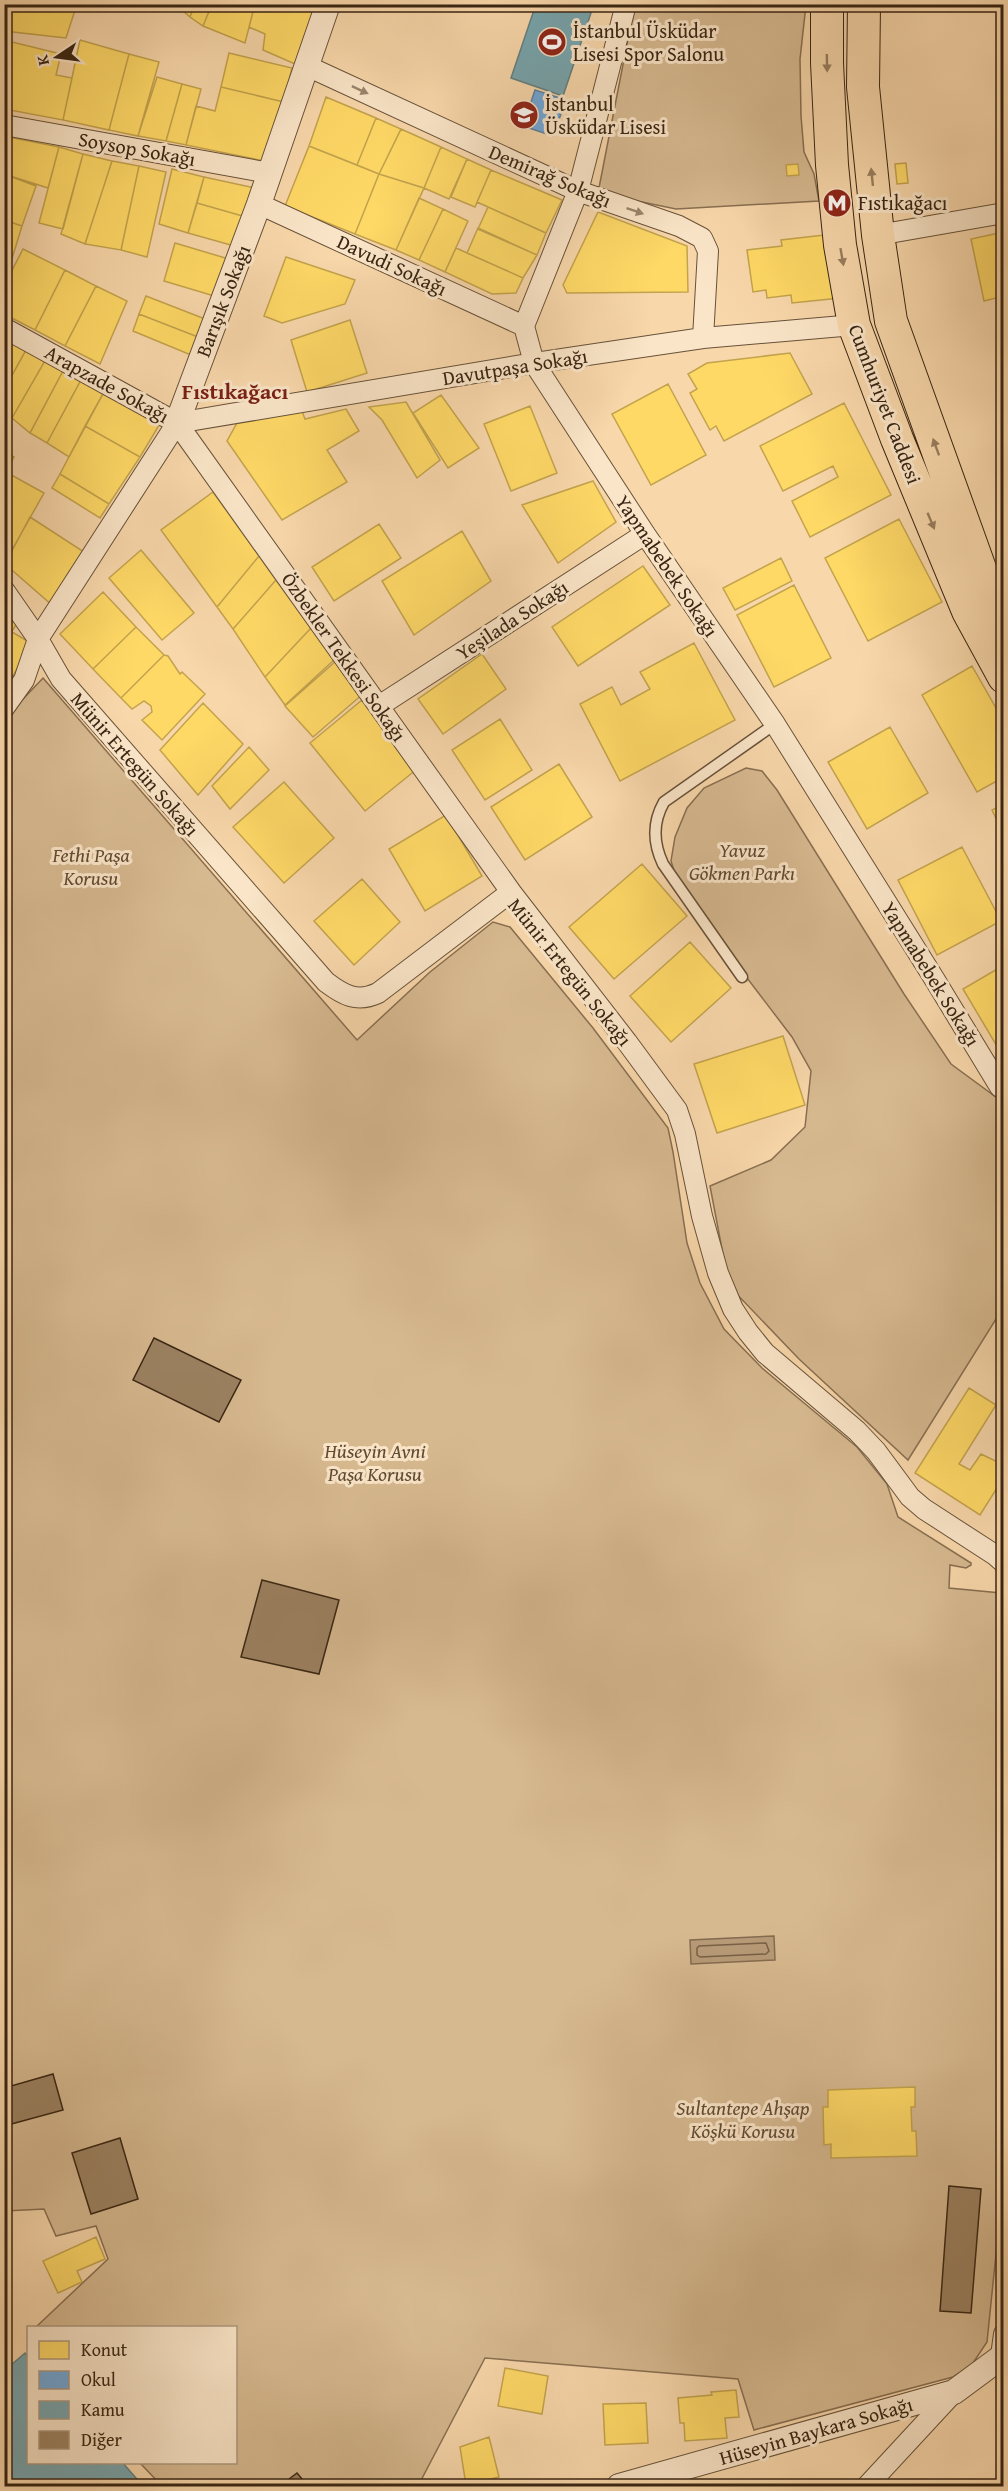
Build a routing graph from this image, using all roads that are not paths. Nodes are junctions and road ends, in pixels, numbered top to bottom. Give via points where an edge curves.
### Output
1 (328, 4) edge
2 (626, 4) edge
3 (827, 4) edge
4 (864, 4) edge
5 (307, 66) junction
6 (4, 125) edge
7 (270, 173) junction
8 (578, 191) junction
9 (259, 204) junction
10 (1004, 213) edge
11 (878, 235) junction
12 (854, 325) junction
13 (524, 326) junction
14 (4, 328) edge
15 (703, 338) junction
16 (534, 363) junction
17 (177, 423) junction
18 (645, 534) junction
19 (4, 590) edge
20 (1004, 619) edge
21 (38, 639) junction
22 (1004, 677) edge
23 (379, 706) junction
24 (4, 708) edge
25 (775, 724) junction
26 (511, 892) junction
27 (742, 977) dead end
28 (1000, 1088) dead end
29 (1004, 1563) edge
30 (1003, 2348) edge
31 (954, 2392) junction
32 (619, 2487) edge
33 (867, 2487) edge

1 - 5 street, Barışık Sokağı
2 - 8 street
3 -> 12 main road, Cumhuriyet Caddesi via 832,165
11 -> 4 main road, Cumhuriyet Caddesi via 863,87
5 - 7 street, Barışık Sokağı
5 -> 8 street, Demirağ Sokağı
6 - 7 street, Soysop Sokağı
7 - 9 street, Barışık Sokağı
8 - 13 street
8 -> 15 street, Demirağ Sokağı via 679,226 702,238 708,251
9 - 13 street, Davudi Sokağı
9 - 17 street, Barışık Sokağı
10 - 11 street
20 -> 11 main road, Cumhuriyet Caddesi via 987,588 891,321
12 - 15 street, Davutpaşa Sokağı
12 -> 22 main road, Cumhuriyet Caddesi via 968,611
13 - 16 street, Yapmabebek Sokağı
14 - 17 street, Arapzade Sokağı
15 - 16 street, Davutpaşa Sokağı
16 - 17 street, Davutpaşa Sokağı
16 - 18 street, Yapmabebek Sokağı
17 - 21 street, Barışık Sokağı
17 - 23 street, Özbekler Tekkesi Sokağı
18 - 23 street, Yeşilada Sokağı
18 - 25 street, Yapmabebek Sokağı
19 - 21 street, Münir Ertegün Sokağı
21 - 24 street, Barışık Sokağı via 24,680
21 - 26 street, Münir Ertegün Sokağı via 61,679 338,992 358,998 378,993
23 - 26 street, Özbekler Tekkesi Sokağı
25 - 27 lane via 664,802 656,820 655,845 663,864
25 - 28 street, Yapmabebek Sokağı
26 - 29 street, Münir Ertegün Sokağı via 677,1110 718,1273 748,1332 765,1353 857,1431 917,1503
30 - 31 street, Hüseyin Baykara Sokağı
31 - 32 street, Hüseyin Baykara Sokağı
31 - 33 street

